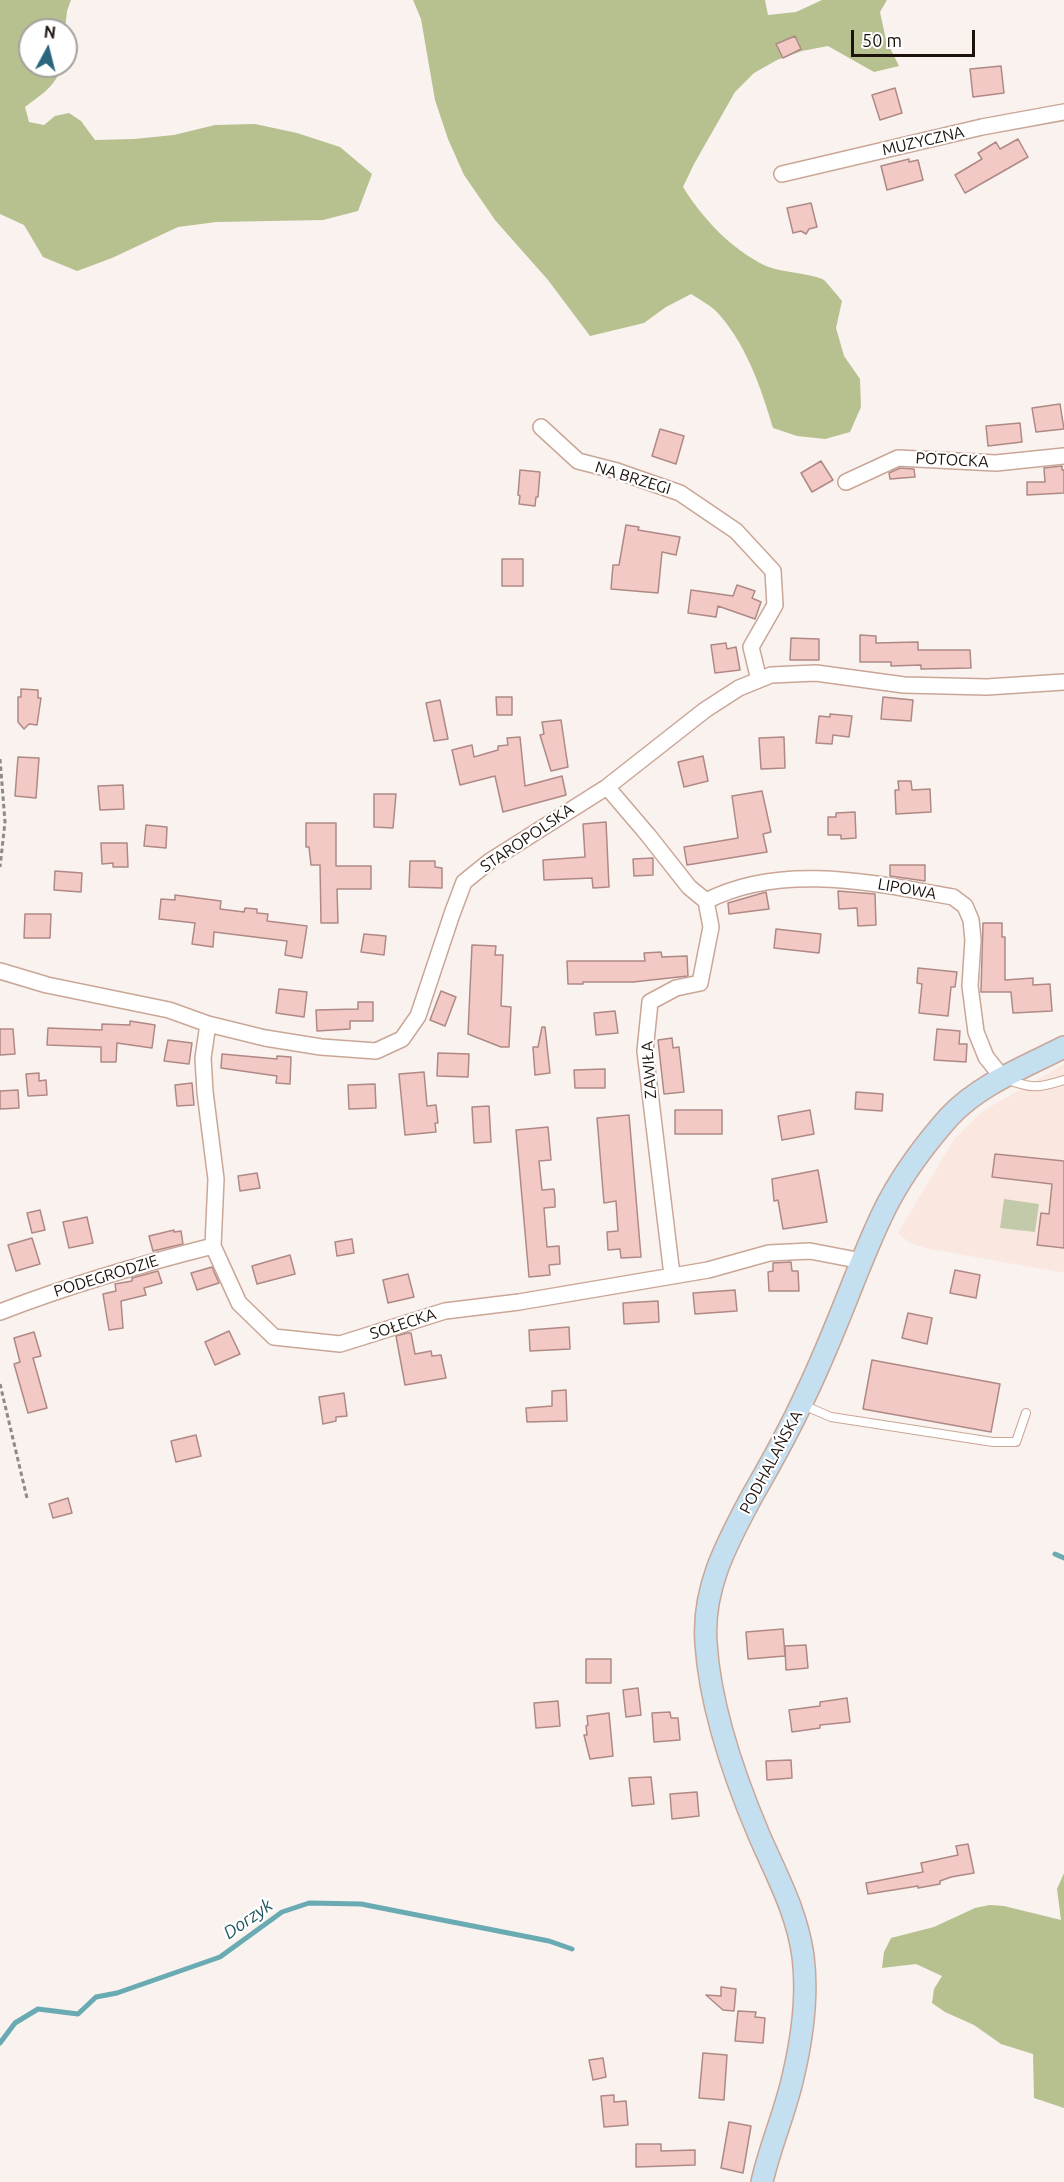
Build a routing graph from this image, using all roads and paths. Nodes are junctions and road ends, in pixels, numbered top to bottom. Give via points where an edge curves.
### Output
1 (1064, 112) edge
2 (782, 174) dead end
3 (541, 427) dead end
4 (1064, 456) edge
5 (846, 482) dead end
6 (759, 680) junction
7 (1064, 682) edge
8 (0, 759) edge
9 (607, 786) junction
10 (0, 867) edge
11 (706, 901) junction
12 (0, 971) edge
13 (208, 1024) junction
14 (1064, 1047) edge
15 (1002, 1077) junction
16 (1064, 1080) edge
17 (213, 1246) junction
18 (862, 1261) junction
19 (672, 1275) junction
20 (0, 1312) edge
21 (0, 1384) edge
22 (801, 1404) junction
23 (1026, 1413) dead end
24 (27, 1498) dead end
25 (762, 2182) edge

1 - 2 street, MUZYCZNA via 981,127
3 - 6 street, NA BRZEGI via 578,461 680,493 736,531 773,571 775,605 751,647
4 - 5 street, POTOCKA via 996,463 898,458
6 - 7 street, STAROPOLSKA via 771,675 816,673 904,685 987,687
6 - 9 street, STAROPOLSKA via 739,687
8 - 10 path via 5,822
9 - 11 street via 688,887
9 - 13 street, STAROPOLSKA via 464,882 418,1016 402,1039 376,1051 321,1047
11 - 15 street, LIPOWA via 768,881 820,879 953,897 965,906 971,920 970,986 976,1032 986,1057
11 - 19 street, ZAWIŁA via 711,927 700,982 676,988 650,1002 645,1051
12 - 13 street, STAROPOLSKA via 46,985 169,1010
13 - 17 street, SOŁECKA via 203,1058 216,1179
14 - 15 street, PODHALAŃSKA
15 - 16 lane via 1025,1087
15 - 18 street, PODHALAŃSKA via 960,1106 926,1145 889,1201
17 - 19 street, SOŁECKA via 239,1304 274,1337 340,1344 445,1311
17 - 20 street, PODEGRODZIE via 67,1287
18 - 19 street, SOŁECKA via 810,1251 769,1253
18 - 22 street, PODHALAŃSKA
21 - 24 path
22 - 23 lane via 831,1417 993,1442 1016,1442
22 - 25 street, PODHALAŃSKA via 717,1564 705,1622 711,1686 733,1767 787,1896 803,1956 804,1998 793,2078

